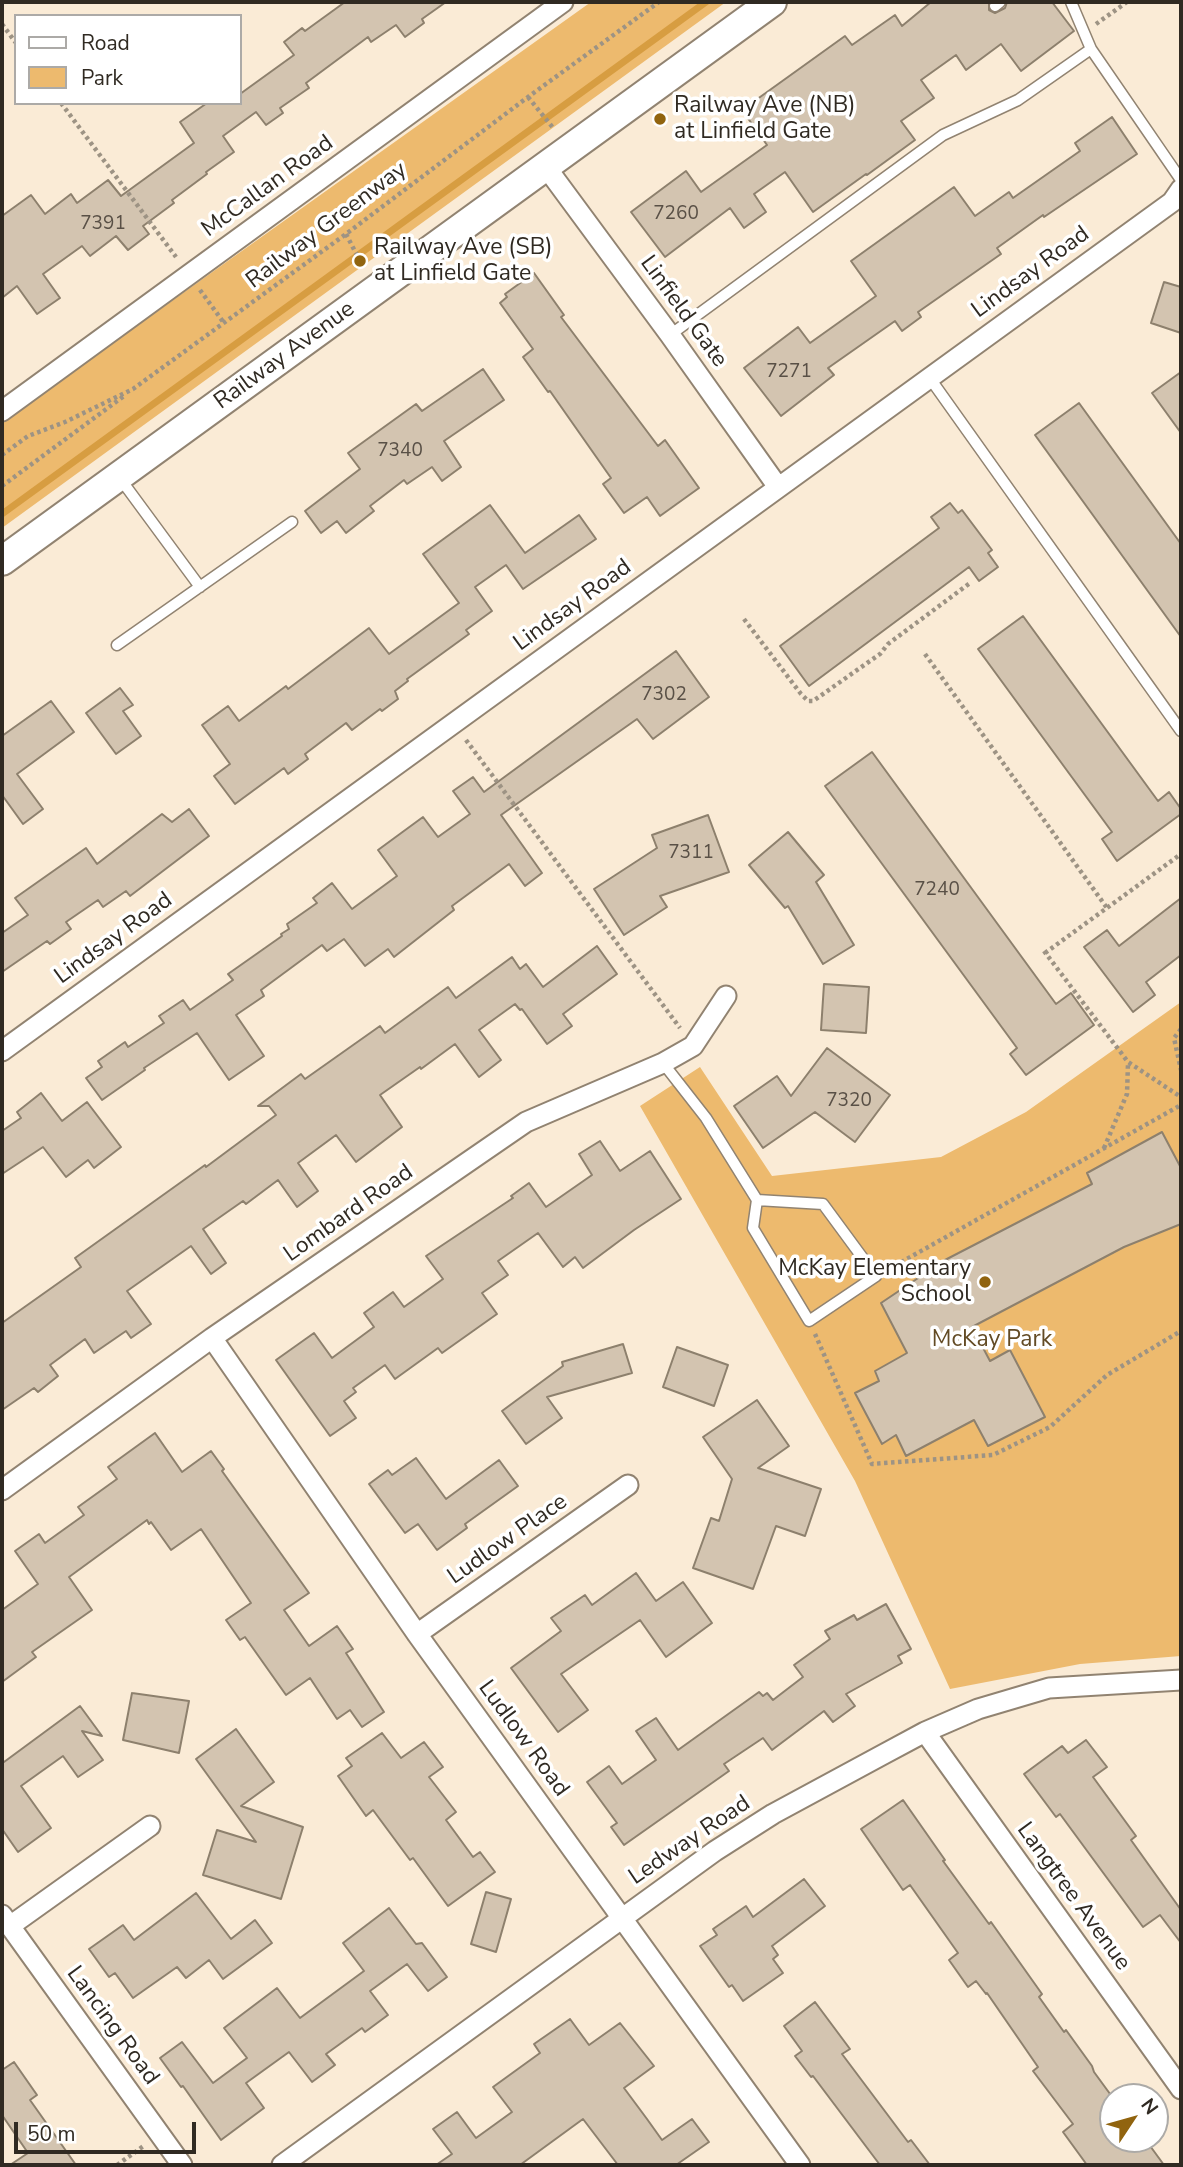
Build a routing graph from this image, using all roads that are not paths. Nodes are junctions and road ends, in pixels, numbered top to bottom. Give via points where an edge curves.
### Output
1 (563, 2) edge
2 (772, 2) edge
3 (1071, 2) edge
4 (1091, 49) junction
5 (546, 167) junction
6 (1181, 180) edge
7 (1178, 199) edge
8 (670, 335) junction
9 (929, 377) junction
10 (2, 411) edge
11 (119, 477) junction
12 (778, 487) junction
13 (292, 522) dead end
14 (2, 561) edge
15 (200, 587) junction
16 (117, 645) dead end
17 (1181, 732) edge
18 (726, 996) dead end
19 (2, 1051) edge
20 (663, 1063) junction
21 (757, 1200) junction
22 (212, 1338) junction
23 (628, 1485) dead end
24 (2, 1490) edge
25 (417, 1634) junction
26 (1181, 1680) edge
27 (925, 1732) junction
28 (150, 1826) dead end
29 (621, 1918) junction
30 (6, 1920) edge
31 (1181, 2090) edge
32 (182, 2165) edge
33 (282, 2165) edge
34 (800, 2165) edge

1 - 10 street, McCallan Road
2 - 5 main road, Railway Avenue
3 - 4 lane
4 - 6 lane
4 - 8 lane via 1018,100 943,135
5 - 8 street, Linfield Gate
5 - 11 main road, Railway Avenue
7 - 9 street, Lindsay Road
8 - 12 street, Linfield Gate
9 - 12 street, Lindsay Road
9 - 17 lane
11 - 14 main road, Railway Avenue
11 - 15 lane
12 - 19 street, Lindsay Road
13 - 15 lane
15 - 16 lane
18 - 20 street, Lombard Road via 693,1046
20 - 21 lane via 706,1118
20 - 22 street, Lombard Road via 526,1122
21 - 21 lane via 753,1228 810,1321 876,1276 823,1204
22 - 24 street, Lombard Road
22 - 25 street, Ludlow Road
23 - 25 street, Ludlow Place
25 - 29 street, Ludlow Road
26 - 27 street, Ledway Road via 1049,1688 978,1709
27 - 29 street, Ledway Road via 773,1814
27 - 31 street, Langtree Avenue
28 - 30 street
29 - 33 street, Ledway Road
29 - 34 street, Ludlow Road
30 - 32 street, Lancing Road

